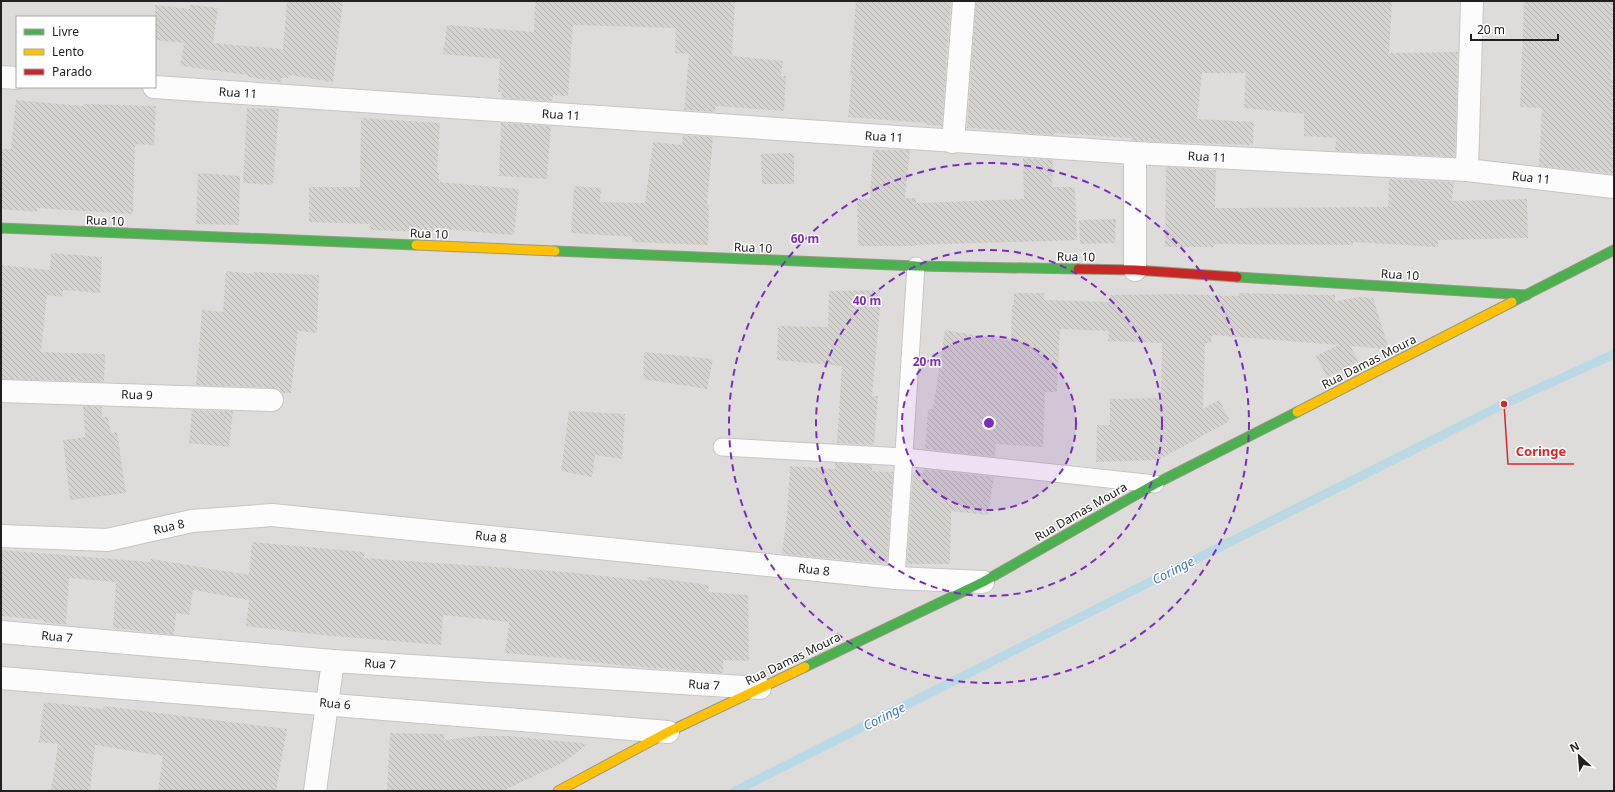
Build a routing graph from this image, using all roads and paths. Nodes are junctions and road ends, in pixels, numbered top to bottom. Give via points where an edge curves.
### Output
1 (964, 1) edge
2 (1472, 1) edge
3 (1, 76) edge
4 (16, 78) edge
5 (156, 87) edge
6 (953, 142) junction
7 (1135, 153) junction
8 (1467, 170) junction
9 (1614, 187) edge
10 (1, 228) edge
11 (1614, 250) edge
12 (916, 266) junction
13 (1135, 270) junction
14 (1527, 296) junction
15 (1, 391) edge
16 (272, 400) dead end
17 (722, 447) dead end
18 (904, 457) junction
19 (1155, 484) junction
20 (1, 536) edge
21 (896, 578) junction
22 (983, 582) junction
23 (1, 632) edge
24 (333, 661) junction
25 (1, 678) edge
26 (760, 688) junction
27 (328, 704) junction
28 (668, 732) junction
29 (315, 791) edge
30 (558, 791) edge

1 - 6 street
2 - 8 street
3 - 4 street
5 - 6 street, Rua 11
6 - 7 street, Rua 11
7 - 8 street, Rua 11
7 - 13 street
8 - 9 street, Rua 11
10 - 12 street, Rua 10
11 - 14 street, Rua Damas Moura
12 - 13 street, Rua 10
12 - 18 lane
13 - 14 street, Rua 10
14 - 19 street, Rua Damas Moura
15 - 16 street, Rua 9
17 - 18 lane
18 - 19 lane
18 - 21 lane
19 - 22 street, Rua Damas Moura
20 - 21 street, Rua 8 via 107,540 192,521 272,515
21 - 22 street, Rua 8
22 - 26 street, Rua Damas Moura
23 - 24 street, Rua 7
24 - 26 street, Rua 7
24 - 27 street
25 - 27 street, Rua 6
26 - 28 street, Rua Damas Moura
27 - 28 street, Rua 6
27 - 29 street
28 - 30 street, Rua Damas Moura

